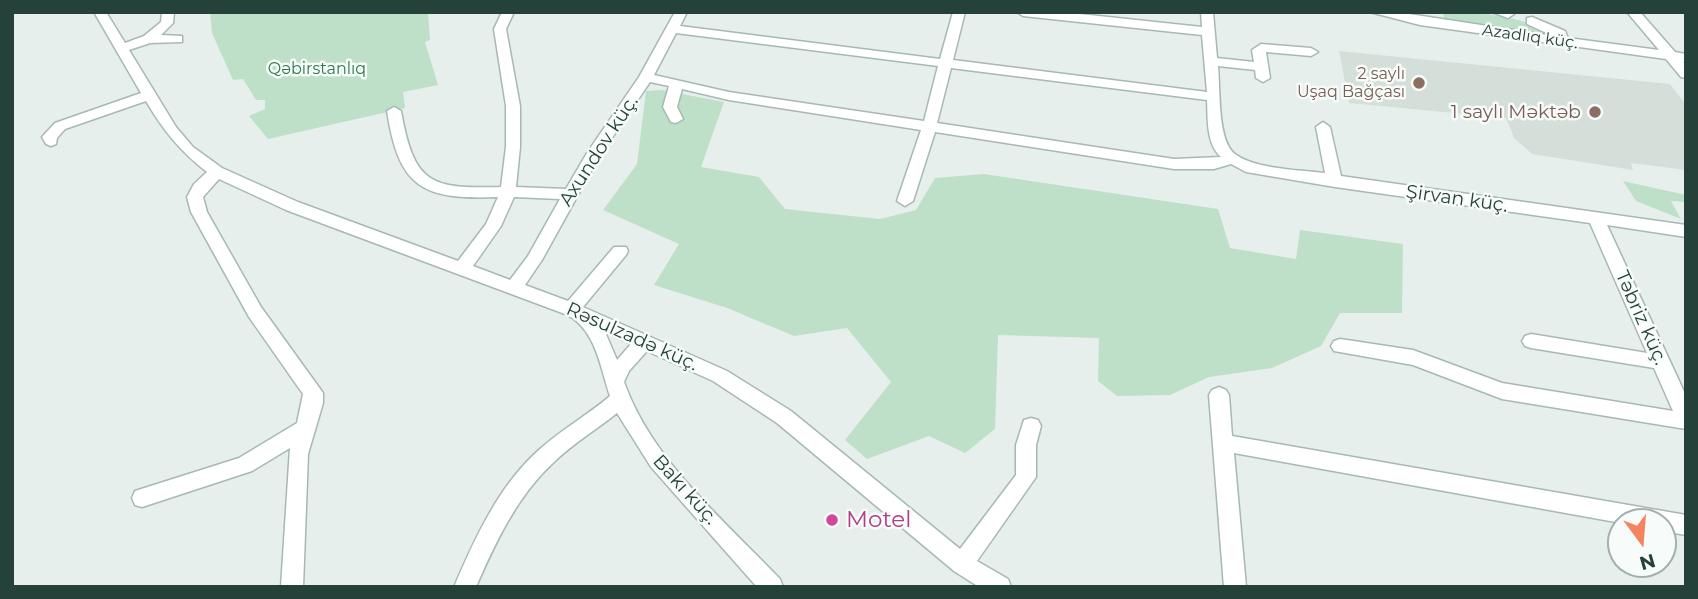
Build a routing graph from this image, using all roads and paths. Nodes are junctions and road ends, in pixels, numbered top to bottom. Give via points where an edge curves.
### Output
1 (100, 12) edge
2 (168, 12) edge
3 (508, 12) edge
4 (681, 12) edge
5 (960, 12) edge
6 (1023, 12) edge
7 (1207, 12) edge
8 (1633, 12) edge
9 (1421, 17) edge
10 (1384, 19) edge
11 (1532, 21) dead end
12 (672, 29) junction
13 (1209, 32) junction
14 (149, 39) junction
15 (177, 39) dead end
16 (1563, 42) junction
17 (121, 48) junction
18 (1311, 52) dead end
19 (1671, 56) junction
20 (1686, 58) edge
21 (1211, 61) junction
22 (948, 62) junction
23 (1686, 74) edge
24 (646, 77) junction
25 (676, 86) junction
26 (149, 95) junction
27 (1213, 97) junction
28 (394, 111) dead end
29 (676, 119) dead end
30 (1323, 127) dead end
31 (929, 128) junction
32 (51, 141) dead end
33 (1230, 160) junction
34 (217, 172) junction
35 (1335, 181) junction
36 (508, 192) junction
37 (570, 194) junction
38 (905, 201) dead end
39 (1596, 218) junction
40 (1686, 231) edge
41 (620, 251) dead end
42 (462, 268) junction
43 (514, 288) junction
44 (577, 312) junction
45 (1531, 341) dead end
46 (644, 342) junction
47 (1340, 346) dead end
48 (1661, 362) junction
49 (617, 391) junction
50 (1219, 395) dead end
51 (1681, 398) edge
52 (1686, 419) edge
53 (1031, 426) dead end
54 (304, 429) junction
55 (1224, 443) junction
56 (142, 498) dead end
57 (1686, 525) edge
58 (962, 564) junction
59 (292, 587) edge
60 (466, 587) edge
61 (772, 587) edge
62 (1000, 587) edge
63 (1235, 587) edge

1 - 17 street, Rəsulzadə küç.
2 - 14 street via 167,23
3 - 36 street via 500,29 513,106
4 - 12 street, Axundov küç.
5 - 22 street
6 - 13 street
7 - 13 street
8 - 19 street
9 - 10 street, Azadlıq küç.
9 - 16 street, Azadlıq küç.
11 - 16 street via 1560,34
12 - 22 street
12 - 24 street, Axundov küç.
13 - 21 street
14 - 15 street
14 - 17 street
16 - 19 street, Azadlıq küç.
17 - 26 street, Rəsulzadə küç.
18 - 21 street via 1261,48 1262,72
19 - 20 street, Azadlıq küç.
19 - 23 street
21 - 27 street
22 - 27 street
22 - 31 street
24 - 25 street
24 - 37 street, Axundov küç.
25 - 29 street via 670,107
25 - 31 street
26 - 32 street via 60,126 51,132
26 - 34 street, Rəsulzadə küç. via 180,142
27 - 33 street via 1217,135
28 - 36 street via 400,144 423,184 454,194
30 - 35 street
31 - 33 street via 1174,164
31 - 38 street
33 - 35 street, Şirvan küç. via 1261,171
34 - 42 street, Rəsulzadə küç. via 292,206
34 - 54 street via 195,197 199,212 255,312 313,393
35 - 39 street, Şirvan küç.
36 - 37 street
36 - 42 street via 493,226
37 - 43 street, Axundov küç.
39 - 40 street, Şirvan küç.
39 - 48 street, Təbriz küç.
41 - 44 street
42 - 43 street, Rəsulzadə küç.
43 - 44 street, Rəsulzadə küç.
44 - 46 street, Rəsulzadə küç.
44 - 49 street, Bakı küç. via 603,343
45 - 48 street
46 - 49 street via 622,366
46 - 58 street, Rəsulzadə küç. via 720,376 784,417
47 - 52 street via 1390,352 1502,391
48 - 51 street, Təbriz küç.
49 - 60 street via 526,477
49 - 61 street, Bakı küç. via 632,426 651,452
50 - 55 street
51 - 52 street, Təbriz küç.
53 - 58 street via 1026,477
54 - 56 street via 246,465
54 - 59 street via 296,471
55 - 57 street
55 - 63 street
58 - 62 street, Rəsulzadə küç.

